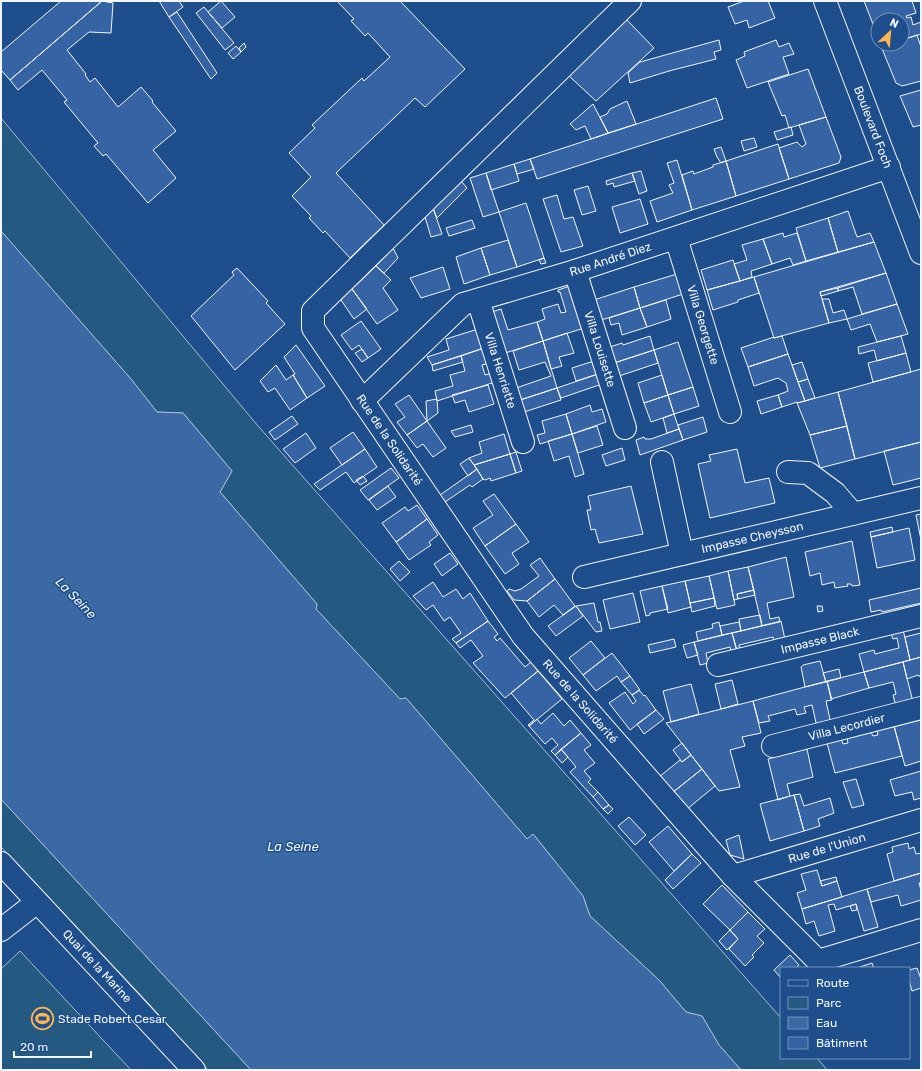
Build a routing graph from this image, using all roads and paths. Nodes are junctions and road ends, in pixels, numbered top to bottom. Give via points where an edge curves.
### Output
1 (630, 1) edge
2 (825, 1) edge
3 (889, 167) junction
4 (676, 238) junction
5 (921, 253) edge
6 (575, 271) junction
7 (478, 300) junction
8 (362, 401) junction
9 (730, 412) dead end
10 (625, 428) dead end
11 (523, 442) dead end
12 (662, 462) dead end
13 (788, 472) dead end
14 (921, 498) edge
15 (853, 514) junction
16 (682, 554) junction
17 (584, 576) dead end
18 (921, 616) edge
19 (718, 665) dead end
20 (921, 708) edge
21 (773, 746) dead end
22 (921, 820) edge
23 (1, 863) edge
24 (733, 876) junction
25 (37, 902) junction
26 (1, 930) edge
27 (921, 930) edge
28 (194, 1070) edge

1 - 8 street, Rue de la Solidarité via 313,311 312,328
2 - 3 street, Boulevard Foch
3 - 4 street, Rue André Diez
3 - 5 street, Boulevard Foch
4 - 6 street, Rue André Diez
4 - 9 street, Villa Georgette
6 - 7 street, Rue André Diez
6 - 10 street, Villa Louisette
7 - 8 street, Rue André Diez via 464,304
7 - 11 street, Villa Henriette
8 - 24 street, Rue de la Solidarité via 522,636
12 - 16 street
13 - 15 street via 808,473 835,493
14 - 15 street, Impasse Cheysson
15 - 16 street, Impasse Cheysson
16 - 17 street, Impasse Cheysson
18 - 19 street, Impasse Black
20 - 21 street, Villa Lecordier
22 - 24 street, Rue de l'Union
23 - 25 street, Quai de la Marine
24 - 27 street, Rue de la Solidarité via 818,961
25 - 26 street
25 - 28 street, Quai de la Marine

